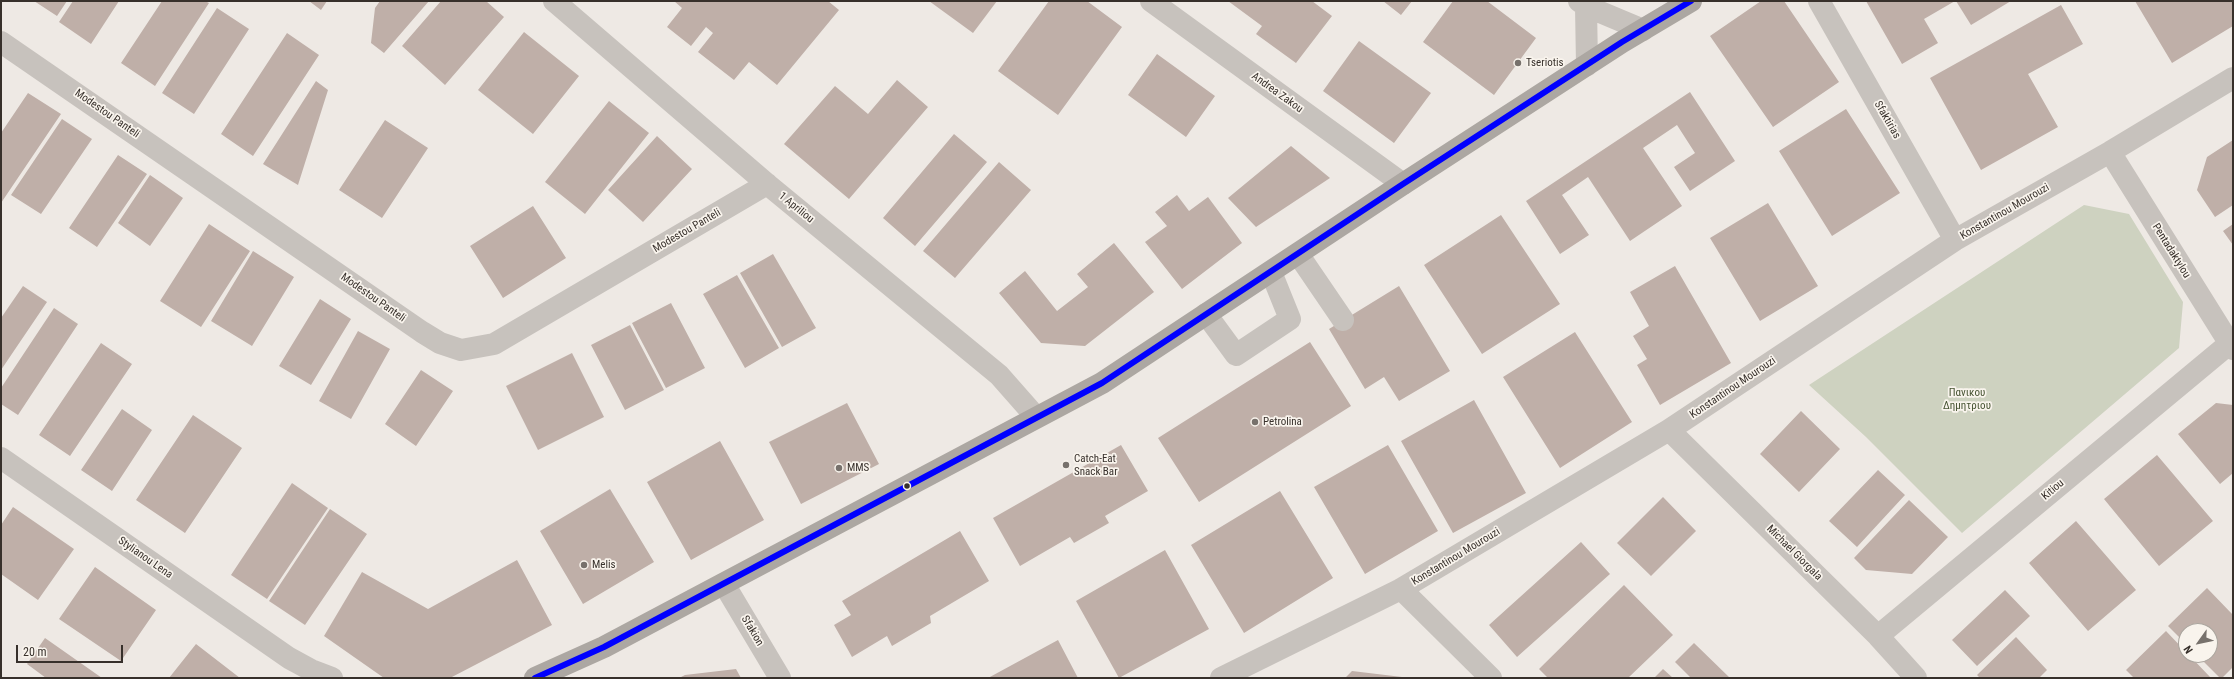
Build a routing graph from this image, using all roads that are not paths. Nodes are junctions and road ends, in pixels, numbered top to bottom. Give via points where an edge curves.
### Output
1 (554, 1) edge
2 (1151, 1) edge
3 (1690, 1) edge
4 (1819, 1) edge
5 (1582, 3) edge
6 (1642, 30) junction
7 (1, 42) edge
8 (1587, 65) junction
9 (2233, 78) edge
10 (2110, 152) junction
11 (767, 184) junction
12 (1403, 184) junction
13 (1956, 240) junction
14 (1298, 254) junction
15 (1270, 272) junction
16 (1206, 314) junction
17 (1343, 320) dead end
18 (2231, 347) edge
19 (1036, 417) junction
20 (1669, 430) junction
21 (1, 458) edge
22 (724, 584) junction
23 (1401, 589) junction
24 (1878, 636) junction
25 (289, 658) junction
26 (297, 678) edge
27 (332, 678) edge
28 (535, 678) edge
29 (780, 678) edge
30 (1221, 678) edge
31 (1490, 678) edge
32 (1916, 678) edge

1 - 11 street, 1 Apriliou
2 - 12 street, Andrea Zakou
3 - 6 main road
4 - 13 street, Sfaktirias
5 - 6 street
5 - 8 street
6 - 8 main road
7 - 11 street, Modestou Panteli via 422,332 440,343 461,350 494,344
8 - 12 main road
9 - 10 street, Konstantinou Mourouzi
10 - 13 street, Konstantinou Mourouzi
10 - 18 street, Pentadaktylou
11 - 19 street, 1 Apriliou via 999,375
12 - 14 main road
13 - 20 street, Konstantinou Mourouzi
14 - 15 main road
14 - 17 street
15 - 16 main road
15 - 16 street via 1290,319 1236,355
16 - 19 main road via 1102,383
18 - 24 street, Kitiou
19 - 22 main road
20 - 23 street, Konstantinou Mourouzi
20 - 24 street, Michael Giorgala
21 - 25 street, Stylianou Lena
22 - 28 main road via 604,647
22 - 29 street, Sfakion
23 - 30 street, Konstantinou Mourouzi
23 - 31 street
24 - 32 street, Michael Giorgala
25 - 26 street
25 - 27 street, Stylianou Lena

